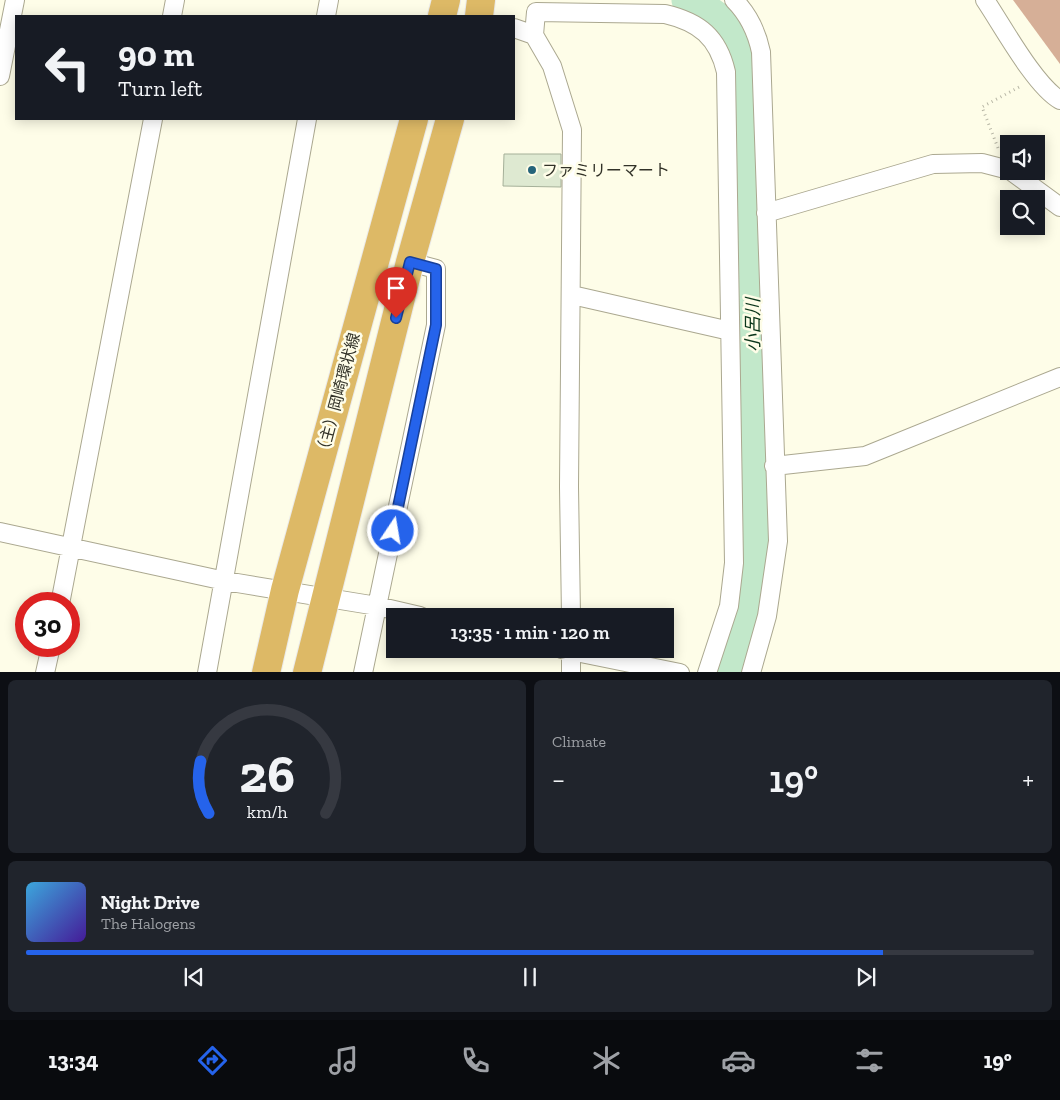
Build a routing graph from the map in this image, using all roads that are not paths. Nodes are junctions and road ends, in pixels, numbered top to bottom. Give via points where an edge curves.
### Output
1 (16, 0) edge
2 (175, 0) edge
3 (328, 0) edge
4 (481, 0) edge
5 (734, 0) edge
6 (985, 0) edge
7 (172, 15) edge
8 (326, 15) edge
9 (480, 15) edge
10 (515, 28) edge
11 (534, 34) junction
12 (0, 76) edge
13 (1060, 100) edge
14 (153, 120) edge
15 (307, 120) edge
16 (414, 120) edge
17 (450, 120) edge
18 (1000, 168) edge
19 (1023, 180) edge
20 (1060, 207) edge
21 (766, 213) junction
22 (410, 262) junction
23 (572, 294) junction
24 (730, 331) junction
25 (1060, 377) edge
26 (774, 466) junction
27 (0, 532) edge
28 (72, 547) junction
29 (225, 581) junction
30 (285, 590) junction
31 (63, 592) edge
32 (325, 598) junction
33 (377, 606) junction
34 (386, 608) edge
35 (571, 608) edge
36 (48, 657) edge
37 (569, 658) edge
38 (609, 658) edge
39 (45, 672) edge
40 (207, 672) edge
41 (266, 672) edge
42 (307, 672) edge
43 (363, 672) edge
44 (571, 672) edge
45 (680, 672) edge
46 (707, 672) edge
47 (752, 672) edge

1 - 12 street
2 - 7 street
3 - 8 street
4 - 9 main road
5 - 21 street via 758,36 761,52
6 - 13 street via 1037,77 1051,95
10 - 11 street
11 - 23 street via 552,66 572,130
11 - 24 street via 536,12 554,12 665,14 682,18 711,37 726,72
14 - 28 street
15 - 29 street
16 - 30 main road, （主）岡崎環状線
17 - 22 main road
18 - 21 street via 982,163 933,164
19 - 20 street
21 - 26 street
22 - 32 main road
22 - 33 street via 436,269 436,325
23 - 24 street
23 - 35 street
24 - 46 street via 734,563 729,606
25 - 26 street via 865,456
26 - 47 street via 778,541 767,616
27 - 28 street
28 - 29 street
28 - 31 street
29 - 30 street
29 - 40 street
30 - 32 street
30 - 41 main road, （主）岡崎環状線
32 - 33 street
32 - 42 main road
33 - 34 street
33 - 43 street
36 - 39 street
37 - 44 street
38 - 45 street

